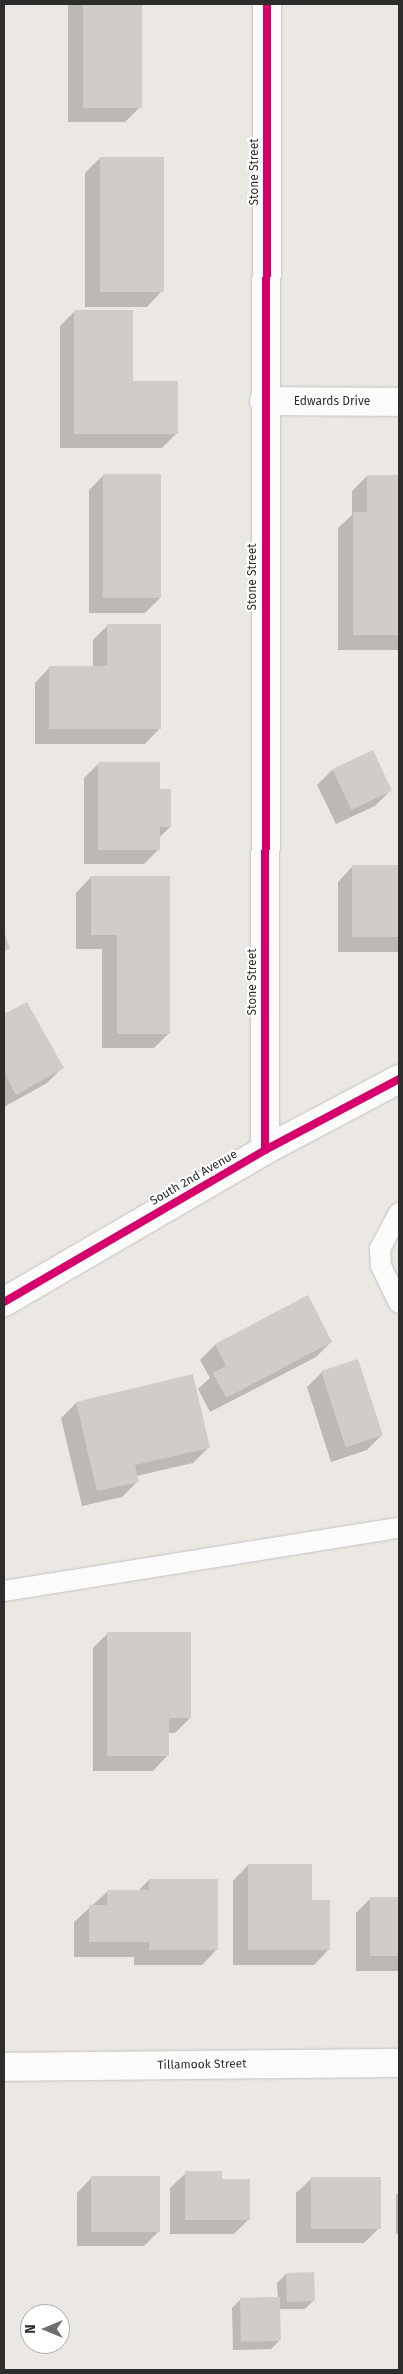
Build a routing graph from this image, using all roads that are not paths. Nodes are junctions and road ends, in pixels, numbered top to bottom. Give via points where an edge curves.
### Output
1 (267, 4) edge
2 (264, 401) junction
3 (399, 402) edge
4 (399, 1079) edge
5 (265, 1150) junction
6 (399, 1213) edge
7 (4, 1302) edge
8 (399, 1303) edge
9 (399, 1528) edge
10 (4, 1591) edge
11 (399, 2063) edge
12 (4, 2067) edge

1 - 2 street, Stone Street
2 - 3 street, Edwards Drive
2 - 5 street, Stone Street
4 - 5 street, South 2nd Avenue
5 - 7 street, South 2nd Avenue
6 - 8 lane via 380,1248 381,1266
9 - 10 lane
11 - 12 street, Tillamook Street

